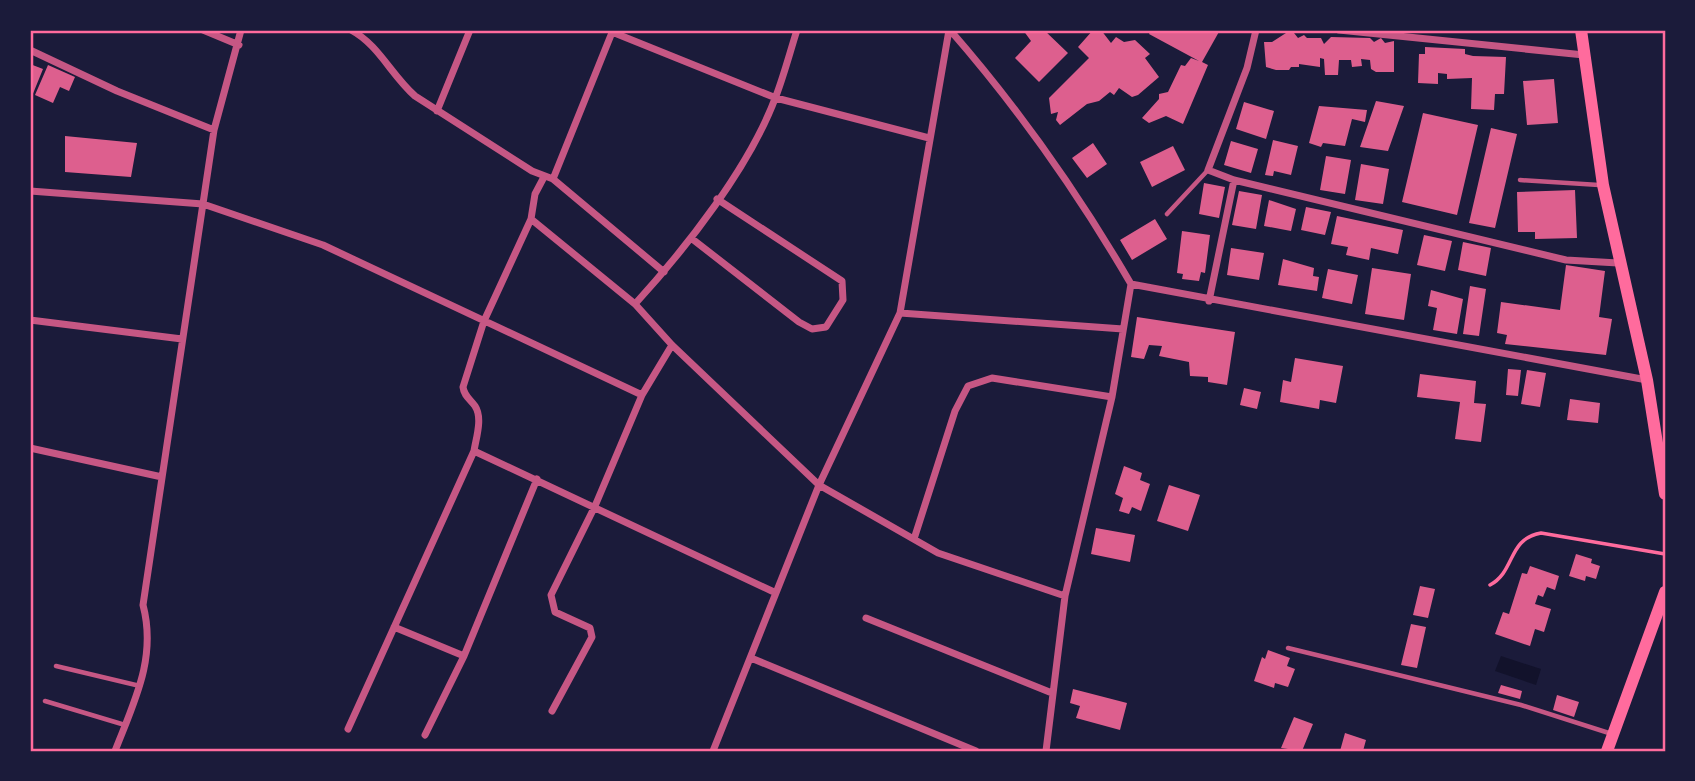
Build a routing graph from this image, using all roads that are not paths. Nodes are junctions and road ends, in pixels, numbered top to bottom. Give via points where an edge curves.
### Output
1 (203, 30) edge
2 (241, 30) edge
3 (351, 30) edge
4 (371, 30) edge
5 (470, 30) edge
6 (797, 30) edge
7 (949, 30) edge
8 (1256, 30) edge
9 (1339, 30) edge
10 (1581, 30) edge
11 (613, 31) edge
12 (368, 39) junction
13 (239, 45) junction
14 (30, 50) edge
15 (1584, 55) junction
16 (776, 98) junction
17 (437, 111) junction
18 (214, 130) junction
19 (929, 138) junction
20 (1208, 170) junction
21 (549, 178) junction
22 (1234, 180) junction
23 (1520, 180) dead end
24 (1603, 185) junction
25 (30, 191) edge
26 (717, 199) junction
27 (203, 204) junction
28 (1167, 214) dead end
29 (531, 219) junction
30 (691, 239) junction
31 (1618, 263) junction
32 (664, 272) junction
33 (1131, 284) junction
34 (1209, 301) junction
35 (635, 304) junction
36 (900, 313) junction
37 (30, 320) edge
38 (484, 321) junction
39 (1123, 329) junction
40 (182, 339) junction
41 (672, 345) junction
42 (1647, 380) junction
43 (642, 395) junction
44 (1112, 397) junction
45 (30, 448) edge
46 (474, 451) junction
47 (162, 477) junction
48 (537, 479) junction
49 (819, 485) junction
50 (1665, 494) edge
51 (596, 506) junction
52 (914, 539) junction
53 (774, 592) junction
54 (1665, 592) edge
55 (1065, 596) junction
56 (866, 618) dead end
57 (394, 627) junction
58 (1288, 648) dead end
59 (464, 656) junction
60 (751, 658) junction
61 (56, 666) dead end
62 (140, 686) junction
63 (1052, 693) junction
64 (45, 701) dead end
65 (552, 712) dead end
66 (125, 725) junction
67 (348, 729) dead end
68 (1613, 734) junction
69 (425, 735) dead end
70 (115, 751) edge
71 (713, 751) edge
72 (976, 751) edge
73 (1045, 751) edge
74 (1606, 751) edge

1 - 13 street
2 - 13 street
3 - 12 street
4 - 12 street
5 - 17 street
6 - 16 street
7 - 19 street
7 - 33 street via 998,85 1056,164
8 - 20 street via 1247,68
9 - 15 street
10 - 15 main road
11 - 16 street
11 - 21 street
12 - 17 street via 403,86
13 - 18 street
14 - 18 street
15 - 24 main road
16 - 19 street
16 - 26 street via 748,153
17 - 21 street
18 - 27 street
19 - 36 street
20 - 22 street
20 - 28 lane
21 - 29 street via 535,194
21 - 32 street
22 - 31 street via 1566,260
22 - 34 street
23 - 24 lane
24 - 31 main road
25 - 27 street
26 - 30 street
26 - 30 street via 842,281 844,295 826,327 812,330
27 - 38 street via 323,245
27 - 40 street
29 - 35 street
29 - 38 street
30 - 32 street
31 - 42 main road
32 - 35 street
33 - 34 street
33 - 39 street
34 - 42 street
35 - 41 street
36 - 39 street
36 - 49 street
37 - 40 street
38 - 43 street
38 - 46 street via 463,387 477,409
39 - 44 street
40 - 47 street
41 - 43 street
41 - 49 street
42 - 50 main road
43 - 51 street
44 - 52 street via 992,377 968,386 955,411
44 - 55 street
45 - 47 street
46 - 48 street
46 - 57 street
47 - 62 street via 143,605 150,635
48 - 51 street
48 - 59 street
49 - 52 street
49 - 53 street
51 - 53 street
51 - 65 street via 551,595 555,612 590,628 593,637
52 - 55 street via 938,553
53 - 60 street
54 - 68 main road
55 - 63 street
56 - 63 street
57 - 59 street
57 - 67 street
58 - 68 lane via 1521,705
59 - 69 street
60 - 71 street
60 - 72 street
61 - 62 lane
62 - 66 street
63 - 73 street
64 - 66 lane
66 - 70 street
68 - 74 main road

